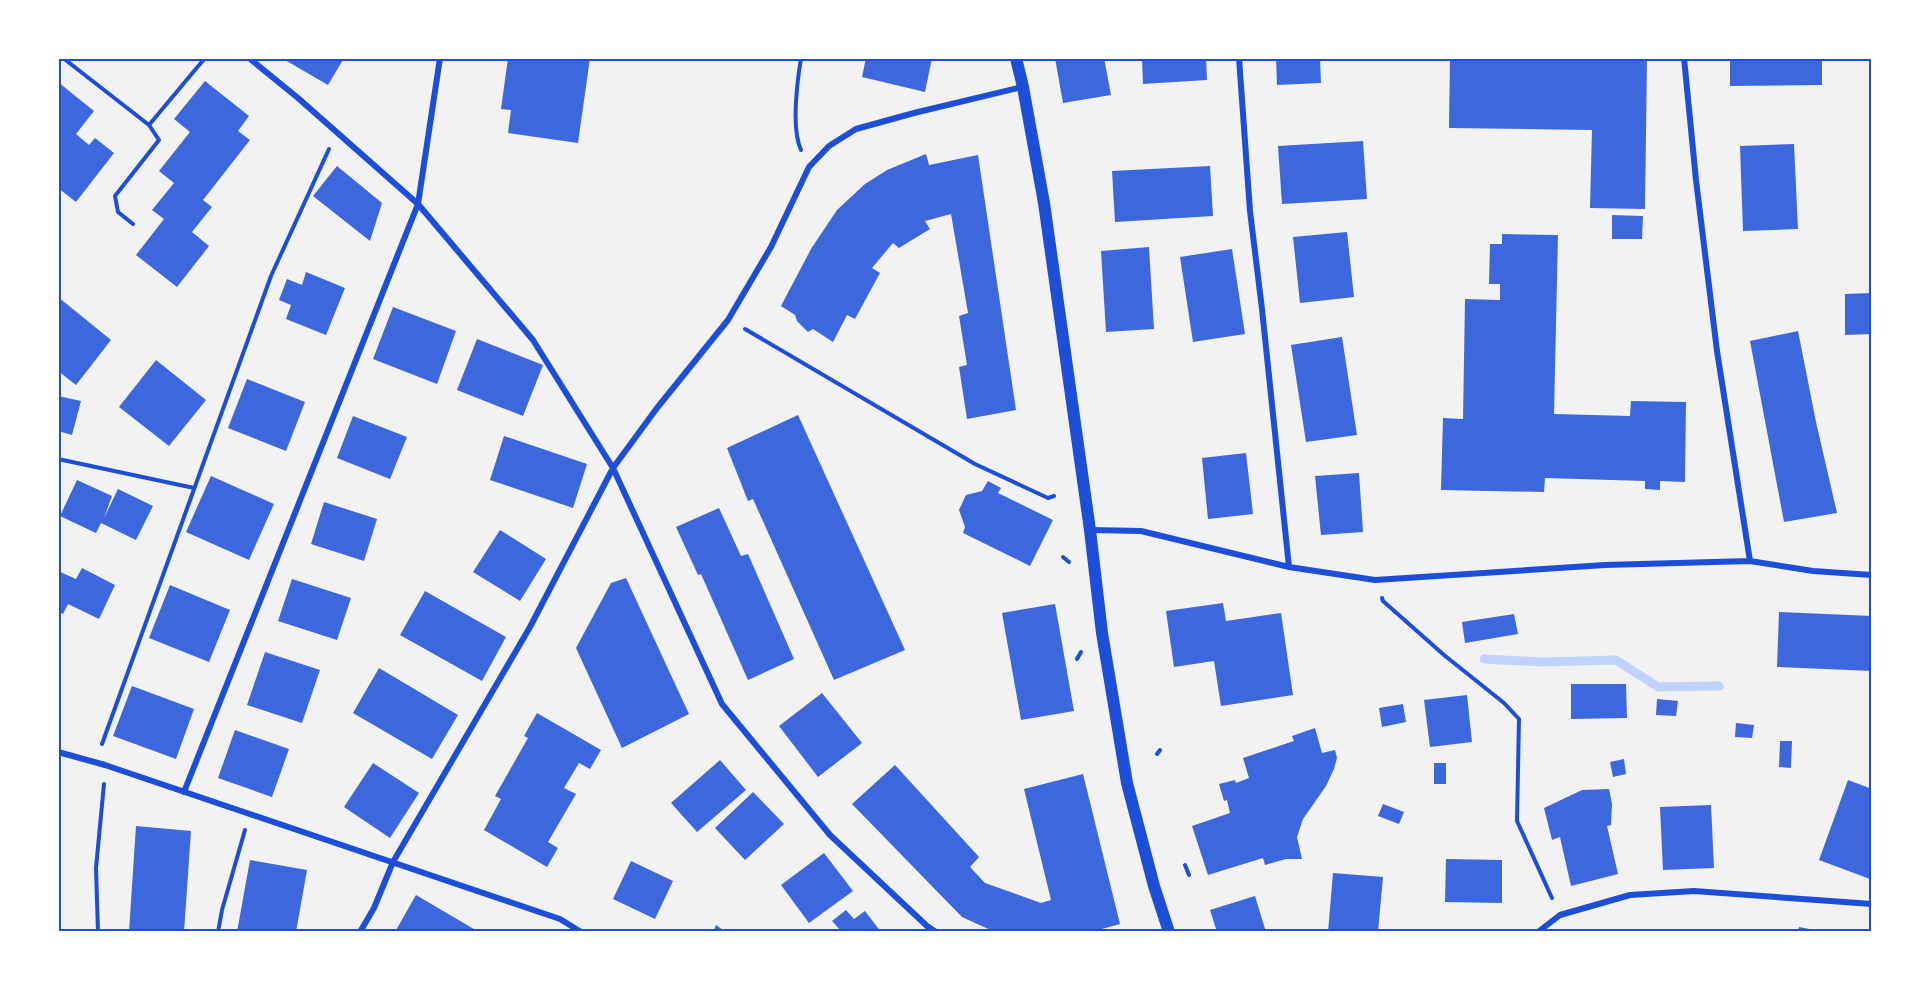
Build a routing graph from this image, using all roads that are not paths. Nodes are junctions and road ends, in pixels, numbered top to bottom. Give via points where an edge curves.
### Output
1 (249, 58) edge
2 (440, 58) edge
3 (1016, 58) edge
4 (1239, 58) edge
5 (1684, 58) edge
6 (1023, 87) junction
7 (418, 204) junction
8 (613, 468) junction
9 (1090, 530) junction
10 (1750, 561) junction
11 (1289, 567) junction
12 (1872, 575) edge
13 (58, 752) edge
14 (184, 792) junction
15 (393, 862) junction
16 (1872, 904) edge
17 (360, 932) edge
18 (581, 932) edge
19 (936, 932) edge
20 (1169, 932) edge
21 (1538, 932) edge

1 - 7 street
2 - 7 street
3 - 6 main road
4 - 11 street via 1250,212
5 - 10 street via 1716,351
6 - 8 street via 856,129 829,146 809,167 771,247 728,320
6 - 9 main road via 1044,203
7 - 8 street via 533,340
7 - 14 street
8 - 15 street via 530,627
8 - 19 street via 722,705 830,835
9 - 11 street via 1141,531
9 - 20 main road via 1102,633 1127,783
10 - 11 street via 1375,580
10 - 12 street
13 - 14 street
14 - 15 street
15 - 17 street
15 - 18 street via 560,919
16 - 21 street via 1694,891 1630,895 1560,915

